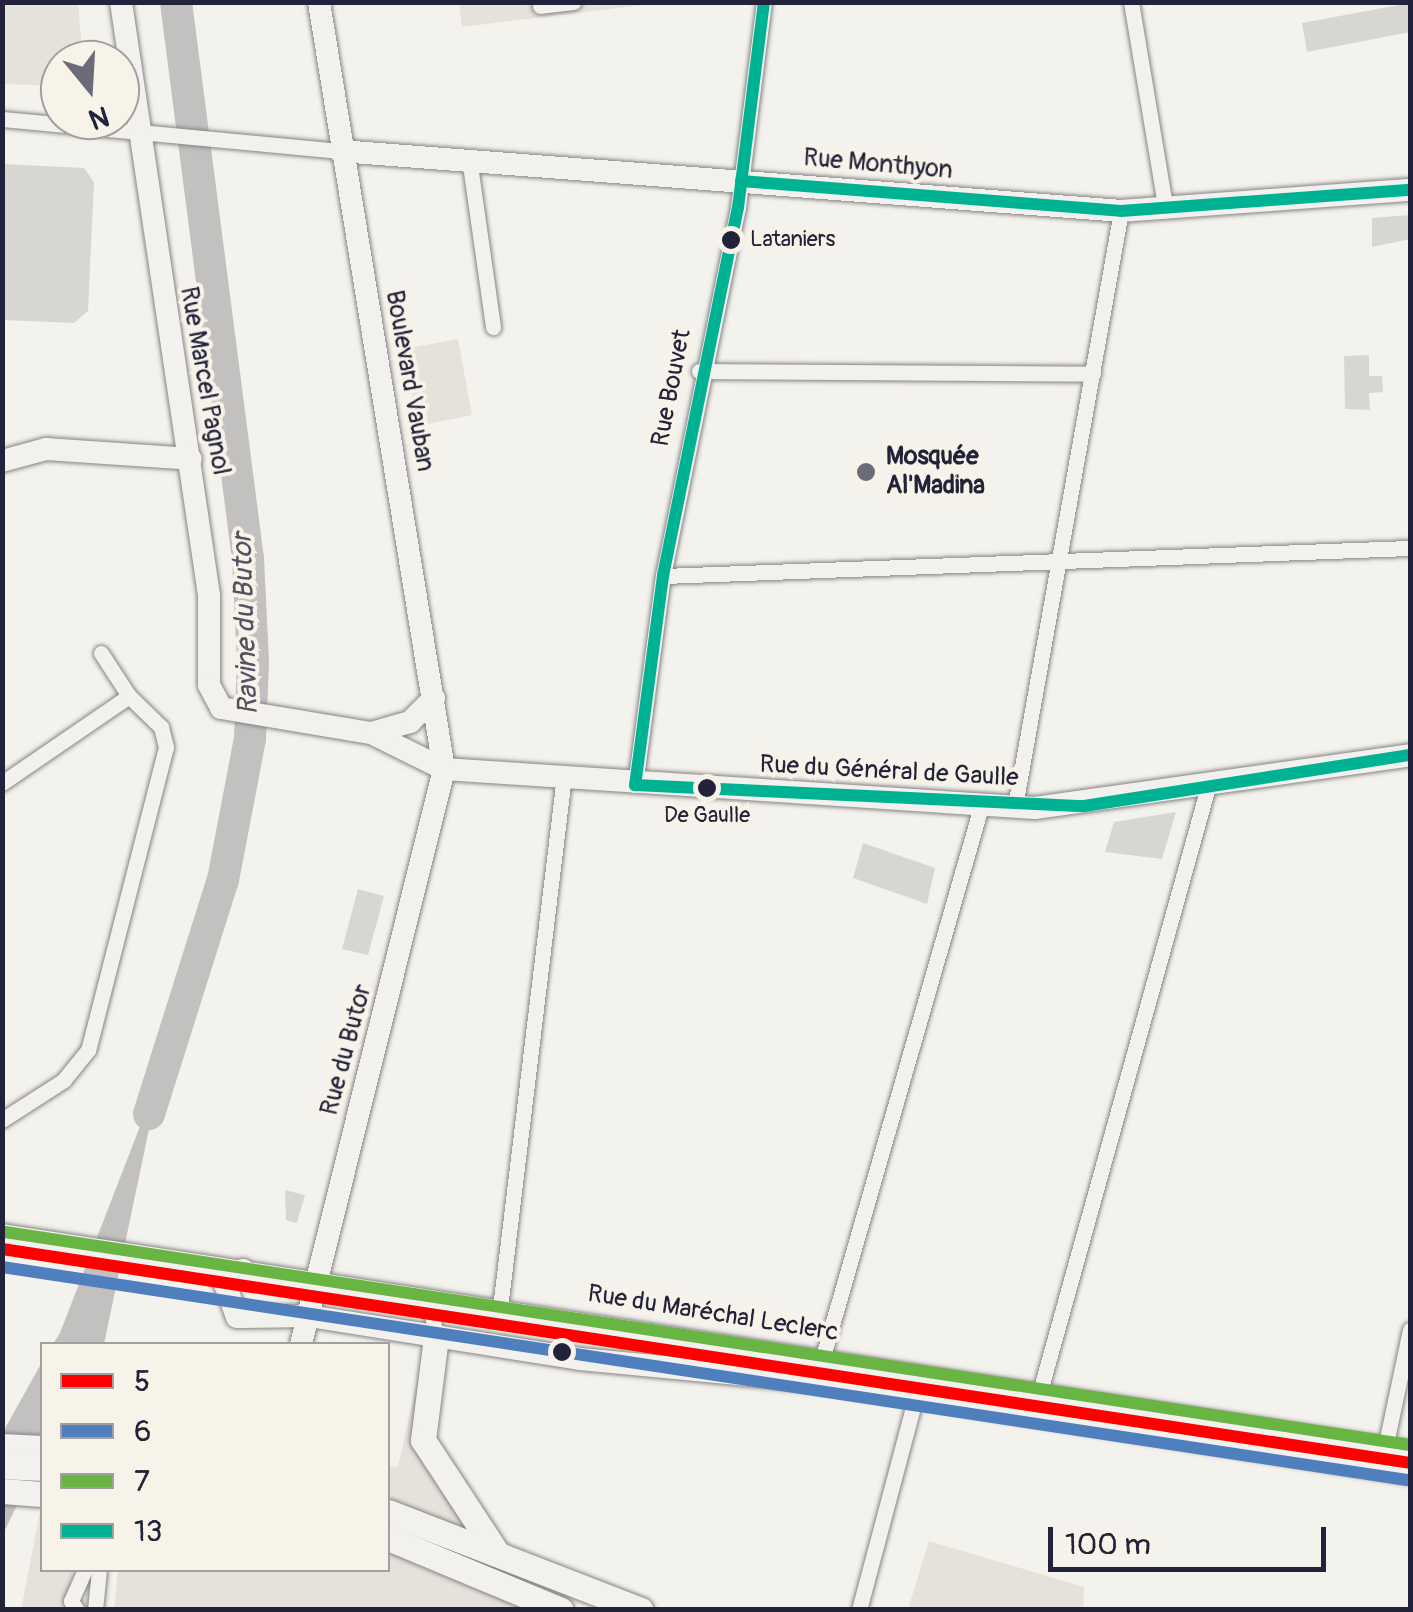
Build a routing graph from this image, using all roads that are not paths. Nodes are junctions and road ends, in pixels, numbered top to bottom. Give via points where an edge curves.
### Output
1 (121, 2) edge
2 (319, 2) edge
3 (574, 2) edge
4 (764, 2) edge
5 (1131, 2) edge
6 (540, 6) dead end
7 (2, 119) edge
8 (146, 128) junction
9 (340, 150) junction
10 (470, 158) junction
11 (741, 181) junction
12 (1410, 190) edge
13 (1165, 206) junction
14 (1121, 211) junction
15 (493, 327) dead end
16 (700, 372) junction
17 (1093, 374) junction
18 (186, 430) junction
19 (140, 454) junction
20 (191, 459) junction
21 (2, 461) edge
22 (1410, 548) edge
23 (1062, 562) junction
24 (663, 576) junction
25 (100, 652) dead end
26 (129, 696) junction
27 (434, 698) junction
28 (221, 708) joint
29 (371, 733) junction
30 (1410, 755) edge
31 (444, 769) junction
32 (2, 783) edge
33 (563, 784) junction
34 (635, 784) junction
35 (1208, 788) junction
36 (982, 804) junction
37 (1015, 806) junction
38 (2, 1120) edge
39 (2, 1235) edge
40 (243, 1270) junction
41 (316, 1284) junction
42 (429, 1300) junction
43 (500, 1308) junction
44 (308, 1316) junction
45 (1410, 1330) edge
46 (436, 1337) junction
47 (301, 1342) edge
48 (822, 1360) junction
49 (1039, 1395) junction
50 (916, 1396) junction
51 (2, 1446) edge
52 (40, 1448) edge
53 (1410, 1452) edge
54 (1383, 1458) junction
55 (2, 1466) edge
56 (40, 1468) edge
57 (1410, 1472) edge
58 (2, 1490) edge
59 (40, 1494) edge
60 (390, 1513) edge
61 (390, 1539) edge
62 (500, 1557) junction
63 (84, 1572) edge
64 (99, 1572) edge
65 (551, 1607) edge
66 (77, 1610) edge
67 (95, 1610) edge
68 (641, 1610) edge
69 (858, 1610) edge

1 - 8 main road, Rue Marcel Pagnol
2 - 9 main road, Boulevard Vauban
3 - 6 street
4 - 11 street, Rue Bouvet
5 - 13 street
7 - 8 street
8 - 9 street
8 - 18 main road, Rue Marcel Pagnol
9 - 10 main road, Rue Monthyon
9 - 27 main road, Boulevard Vauban
10 - 11 main road, Rue Monthyon
10 - 15 street
11 - 14 main road, Rue Monthyon
11 - 16 street, Rue Bouvet
12 - 13 main road, Rue Monthyon
13 - 14 main road, Rue Monthyon
14 - 17 street
16 - 17 street
16 - 24 street, Rue Bouvet
17 - 23 street
18 - 19 main road
18 - 20 main road, Rue Marcel Pagnol
19 - 20 main road
19 - 21 main road via 46,448
20 - 28 main road, Rue Marcel Pagnol via 209,595 209,684
22 - 23 street
23 - 24 street
23 - 37 street
24 - 34 street, Rue Bouvet
25 - 26 street
26 - 32 street
26 - 38 street via 150,708 166,747 88,1050 64,1080
27 - 29 main road, Rue du Général de Gaulle via 410,722
27 - 31 main road, Boulevard Vauban
28 - 29 main road, Rue du Général de Gaulle
29 - 31 main road, Rue du Général de Gaulle
30 - 35 main road, Rue du Général de Gaulle
31 - 33 main road, Rue du Général de Gaulle
31 - 41 main road, Rue du Butor
33 - 34 main road, Rue du Général de Gaulle
33 - 43 street
34 - 36 main road, Rue du Général de Gaulle
35 - 37 main road, Rue du Général de Gaulle
35 - 49 street
36 - 37 main road, Rue du Général de Gaulle
36 - 48 street
39 - 40 main road, Rue du Maréchal Leclerc
40 - 41 main road, Rue du Maréchal Leclerc
40 - 44 main road, Rue du Maréchal Leclerc via 225,1284 237,1318
41 - 42 main road, Rue du Maréchal Leclerc
41 - 44 main road, Rue du Butor
42 - 43 main road, Rue du Maréchal Leclerc
42 - 46 street
43 - 48 main road, Rue du Maréchal Leclerc
44 - 46 main road, Rue du Maréchal Leclerc
44 - 47 main road, Rue du Butor
45 - 54 street
46 - 50 main road, Rue du Maréchal Leclerc
46 - 62 main road via 423,1440
48 - 49 main road, Rue du Maréchal Leclerc
49 - 54 main road, Rue du Maréchal Leclerc
50 - 54 main road, Rue du Maréchal Leclerc
50 - 69 street
51 - 52 main road
53 - 54 main road, Rue du Maréchal Leclerc
54 - 57 main road, Rue du Maréchal Leclerc
55 - 56 main road
58 - 59 main road
60 - 62 main road
61 - 65 main road
62 - 68 main road
63 - 66 street via 71,1601
64 - 67 street

